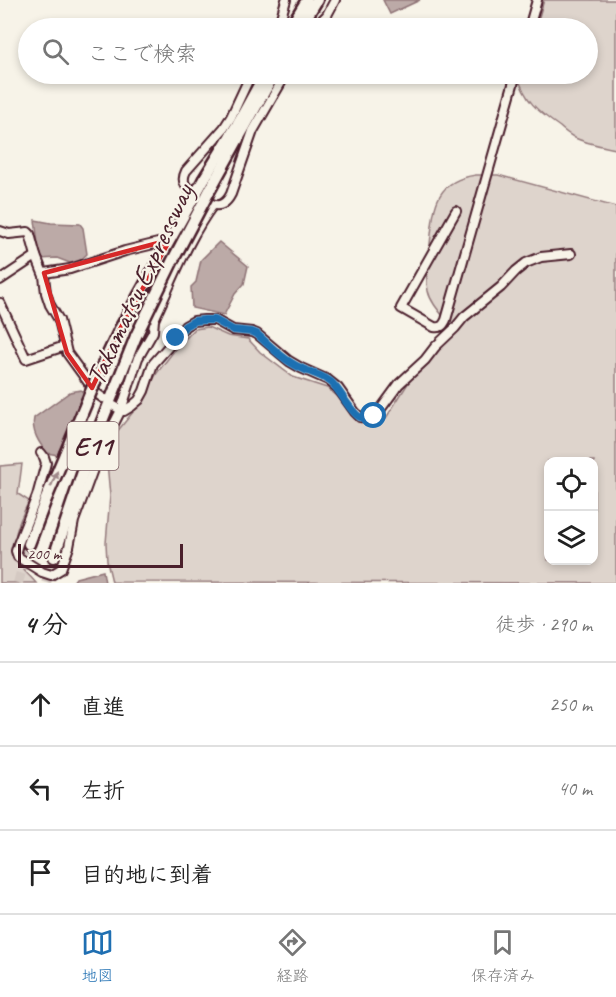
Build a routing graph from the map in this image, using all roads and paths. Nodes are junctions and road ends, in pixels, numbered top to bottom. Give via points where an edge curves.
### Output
1 (286, 0) edge
2 (302, 0) edge
3 (307, 0) edge
4 (335, 0) edge
5 (537, 0) edge
6 (319, 2) edge
7 (331, 9) junction
8 (281, 18) edge
9 (294, 18) edge
10 (295, 18) edge
11 (307, 18) edge
12 (323, 18) edge
13 (532, 18) edge
14 (246, 84) edge
15 (260, 84) edge
16 (268, 84) edge
17 (280, 84) edge
18 (513, 84) edge
19 (208, 182) junction
20 (213, 205) junction
21 (456, 211) dead end
22 (0, 231) edge
23 (571, 254) dead end
24 (185, 255) junction
25 (36, 256) junction
26 (44, 273) junction
27 (0, 280) edge
28 (0, 303) edge
29 (64, 346) junction
30 (103, 398) dead end
31 (117, 408) junction
32 (41, 453) dead end
33 (29, 544) tunnel mouth
34 (54, 557) tunnel mouth

1 - 8 street
2 - 9 highway
3 - 10 highway
4 - 7 street
5 - 13 street
6 - 7 street
6 - 11 highway
7 - 12 street
14 - 20 street via 224,128 183,178 189,189
15 - 19 highway, Takamatsu Expressway / E11
16 - 19 highway, Takamatsu Expressway / E11
17 - 20 street via 253,131 228,201
18 - 21 street via 447,320 443,326 434,327 401,308
33 -> 19 highway, Takamatsu Expressway / E11, bridge via 120,329
19 - 34 highway, Takamatsu Expressway / E11, bridge via 135,336
20 - 24 street
22 - 25 street via 28,232
23 - 31 street via 541,257 516,271 435,346 374,416 360,417 338,388 289,361 257,334 233,330 215,320 194,321 185,326 153,364 139,400 124,411
24 - 26 street via 158,243
24 - 31 street
25 - 26 street
25 - 27 street via 24,268
26 - 29 street via 46,293 59,320
28 - 29 street via 26,359
29 - 30 street
31 - 32 street via 74,521 61,569 51,574 18,557 16,550 46,464

